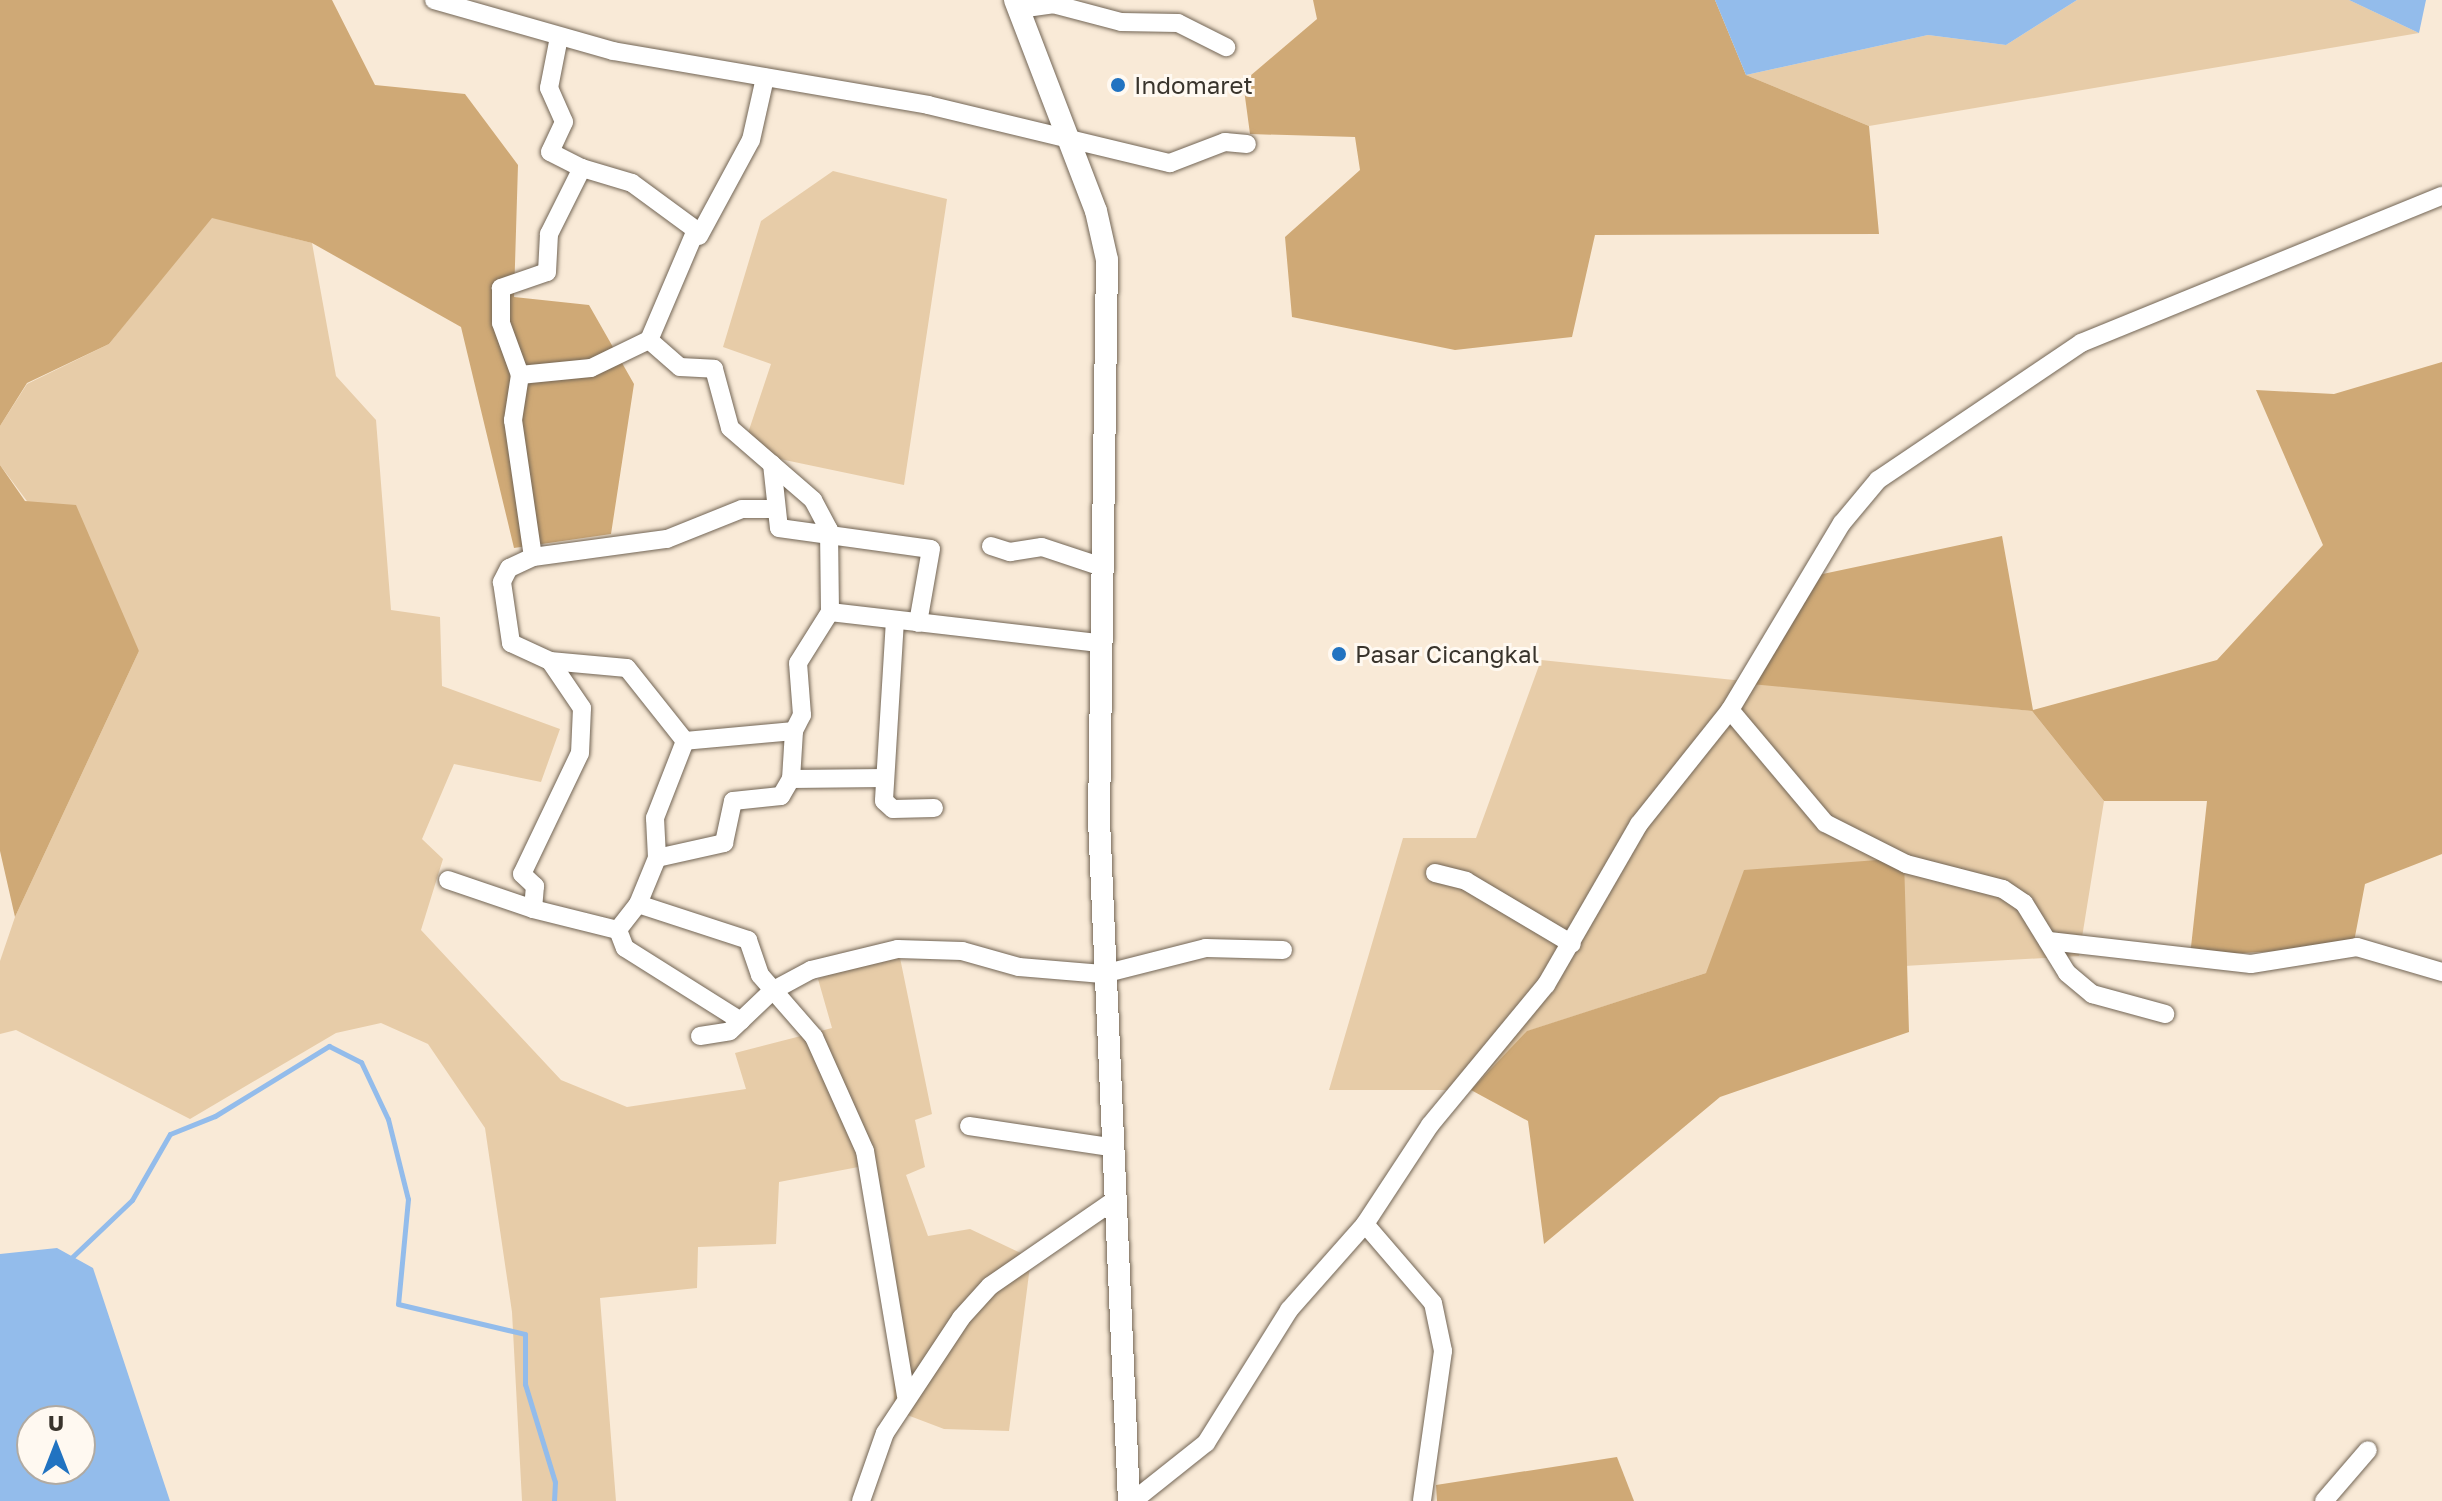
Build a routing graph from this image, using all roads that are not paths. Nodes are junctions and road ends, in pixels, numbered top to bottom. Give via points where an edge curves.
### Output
1 (434, 0) edge
2 (1017, 5) edge
3 (559, 37) junction
4 (1226, 47) dead end
5 (765, 78) junction
6 (1069, 140) junction
7 (1247, 144) dead end
8 (582, 168) junction
9 (2442, 196) edge
10 (699, 236) junction
11 (649, 340) junction
12 (520, 375) junction
13 (772, 464) junction
14 (772, 509) junction
15 (829, 530) junction
16 (991, 546) dead end
17 (533, 557) junction
18 (1102, 567) junction
19 (830, 612) junction
20 (895, 620) junction
21 (918, 623) junction
22 (1099, 643) junction
23 (550, 661) junction
24 (1730, 710) junction
25 (794, 731) junction
26 (685, 741) junction
27 (885, 778) junction
28 (791, 779) junction
29 (934, 808) dead end
30 (657, 858) junction
31 (1435, 873) dead end
32 (448, 880) dead end
33 (638, 904) junction
34 (533, 909) junction
35 (618, 930) junction
36 (2049, 941) junction
37 (1572, 944) junction
38 (1283, 950) dead end
39 (2442, 972) edge
40 (1103, 974) junction
41 (772, 991) junction
42 (2165, 1014) dead end
43 (741, 1021) junction
44 (700, 1036) dead end
45 (969, 1126) dead end
46 (1110, 1147) junction
47 (1113, 1201) junction
48 (1365, 1224) junction
49 (906, 1396) junction
50 (2368, 1450) dead end
51 (861, 1501) edge
52 (1131, 1501) edge
53 (1422, 1501) edge
54 (2324, 1501) edge

1 - 3 street
2 - 4 street via 1053,4 1121,22 1178,23
2 - 6 main road
3 - 5 street
3 - 8 street via 549,88 564,122 550,152
5 - 6 street via 928,105
5 - 10 street via 751,140
6 - 7 street via 1170,163 1225,142
6 - 18 main road via 1107,260
8 - 10 street via 632,183
8 - 12 street via 549,234 547,272 501,288 501,323
9 - 24 street via 2137,316 2081,343 1931,438 1878,480 1842,523
10 - 11 street
11 - 12 street via 591,368
11 - 13 street via 680,367 714,369 730,428
12 - 17 street via 513,420
13 - 14 street
13 - 15 street via 813,500
14 - 15 street via 779,528
14 - 17 street via 742,509 667,539
15 - 19 street
15 - 21 street via 931,549
16 - 18 street via 1010,552 1042,547
17 - 23 street via 509,568 502,582 511,643
18 - 22 main road
19 - 20 street
19 - 25 street via 798,663 802,715
20 - 21 street
20 - 27 street
21 - 22 street
22 - 40 main road
23 - 26 street via 627,668
23 - 34 street via 582,708 580,753 522,874 535,886
24 - 36 street via 1825,823 1906,864 2003,889 2024,903
24 - 37 street via 1639,824
25 - 26 street
25 - 28 street
26 - 30 street via 655,818
27 - 28 street
27 - 29 street via 887,806
28 - 30 street via 781,796 733,801 724,843
30 - 33 street
31 - 37 street via 1466,881
32 - 34 street
33 - 35 street
33 - 41 street via 748,940
34 - 35 street
35 - 43 street via 625,948
36 - 39 street via 2251,964 2357,947
36 - 42 street via 2067,973 2092,994
37 - 48 street via 1430,1125
38 - 40 street via 1206,948
40 - 41 street via 916,947 811,970
40 - 46 main road
41 - 43 street
41 - 49 street via 814,1037 865,1151
43 - 44 street via 718,1037
45 - 46 street
46 - 47 main road
47 - 49 street via 990,1286
47 - 52 main road
48 - 52 street via 1289,1310 1206,1443
48 - 53 street via 1433,1303 1443,1351
49 - 51 street
50 - 54 street

